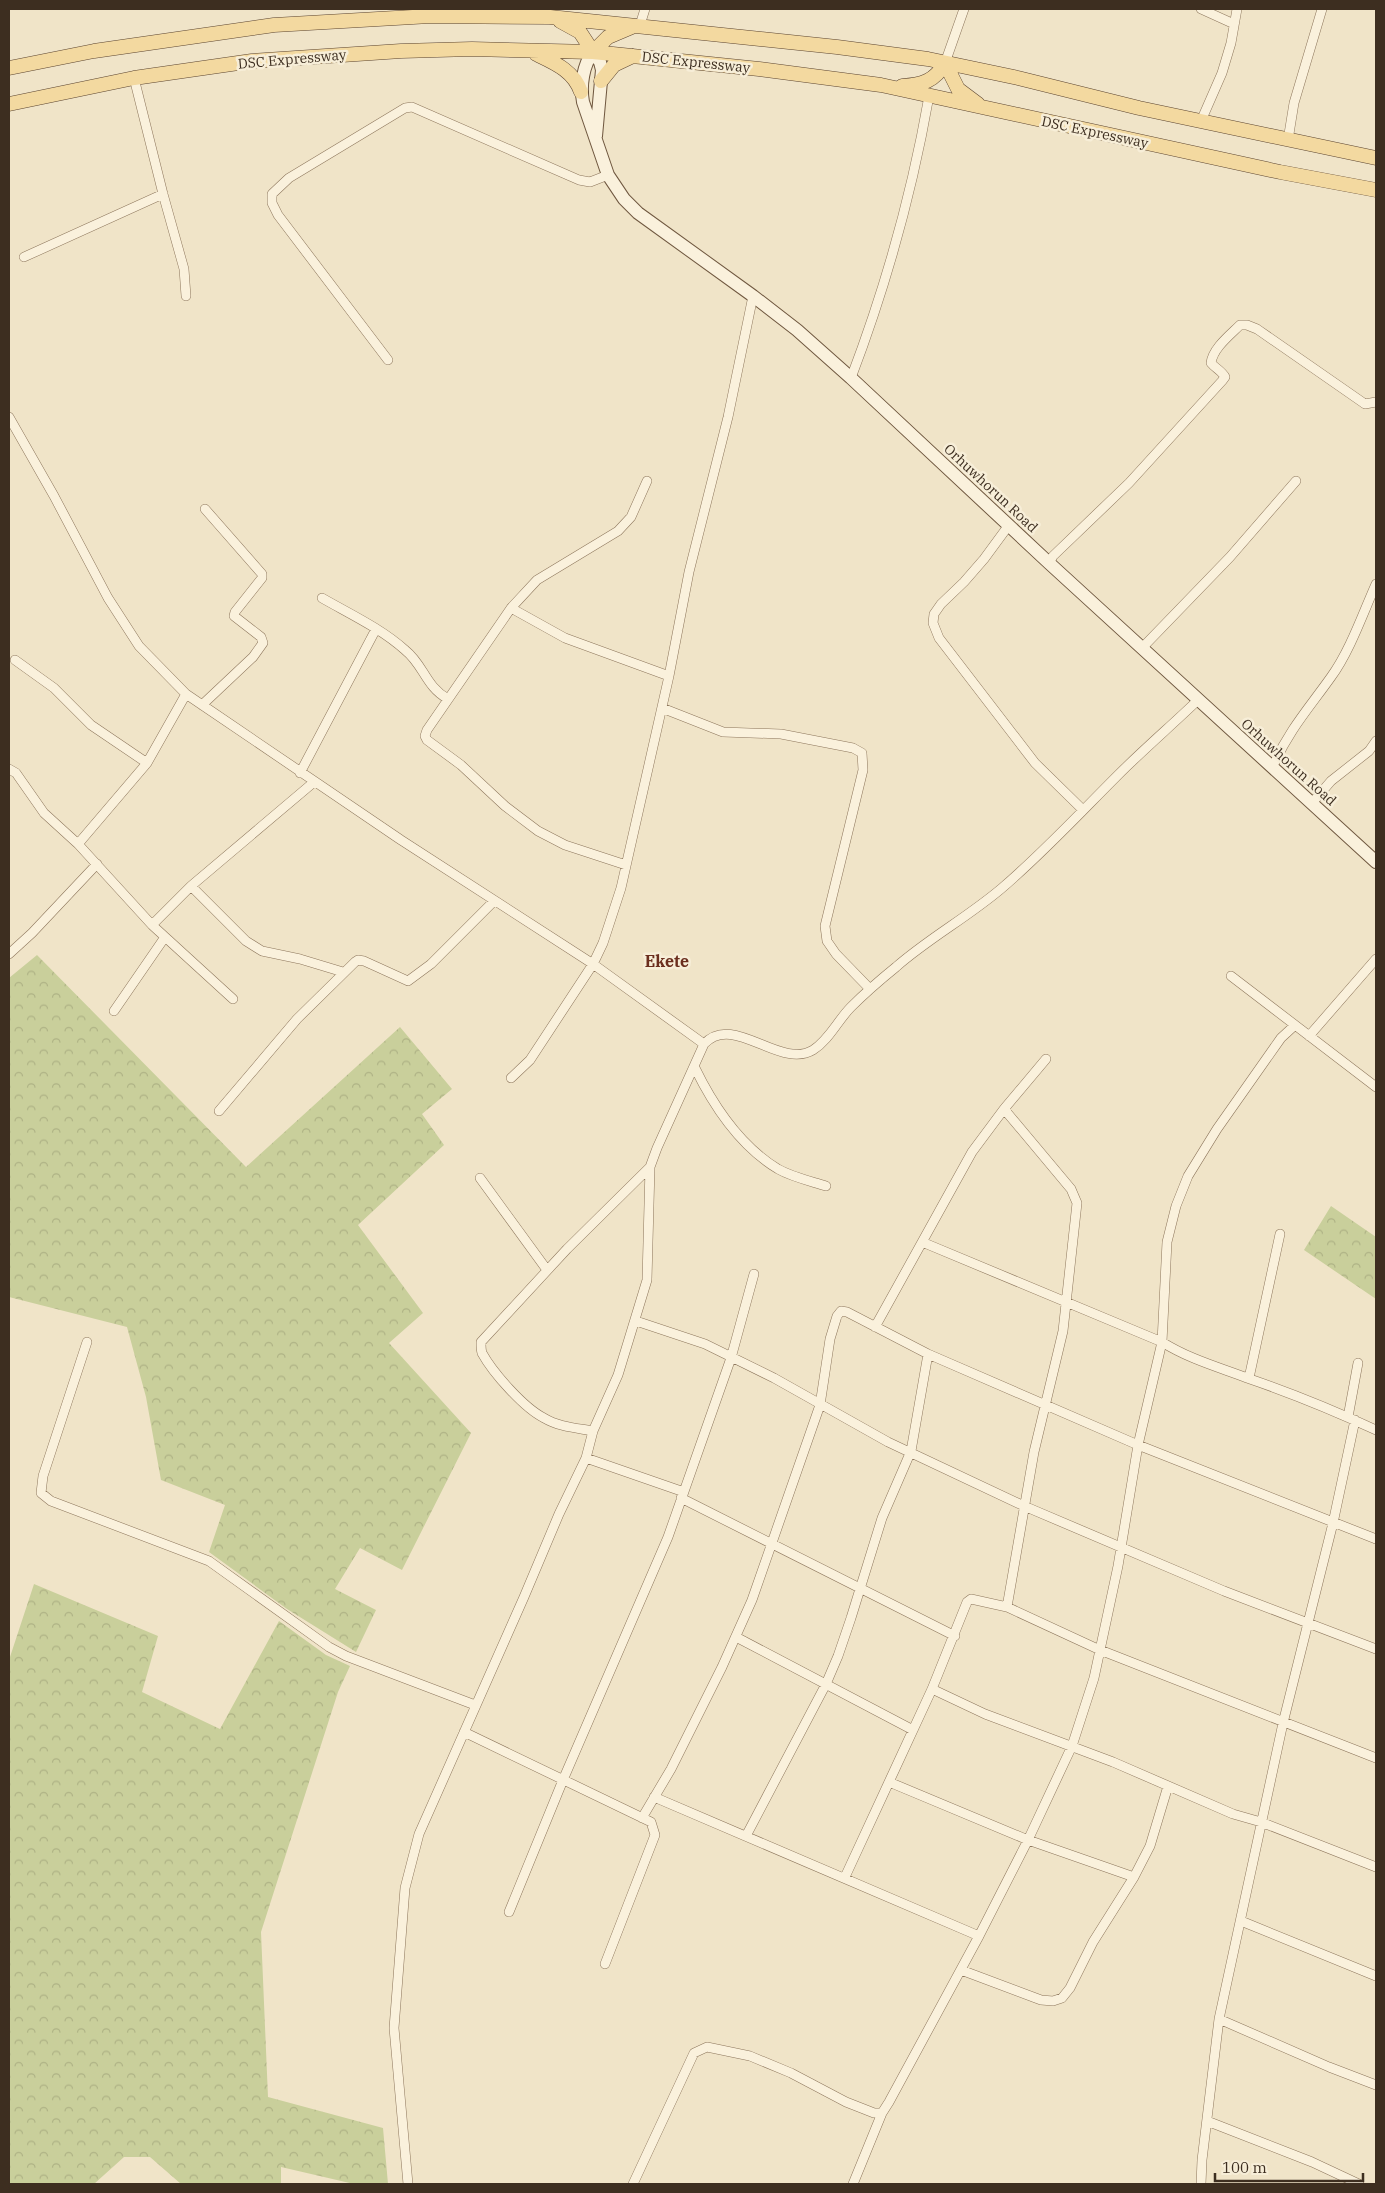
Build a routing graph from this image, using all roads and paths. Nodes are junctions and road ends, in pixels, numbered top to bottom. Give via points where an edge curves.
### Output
1 (645, 9) edge
2 (964, 9) edge
3 (1201, 9) edge
4 (1236, 9) edge
5 (1322, 9) edge
6 (532, 12) edge
7 (550, 17) junction
8 (1234, 24) junction
9 (640, 25) junction
10 (528, 51) junction
11 (593, 52) junction
12 (635, 55) junction
13 (945, 63) junction
14 (9, 68) edge
15 (134, 78) junction
16 (601, 81) junction
17 (881, 85) junction
18 (581, 92) junction
19 (929, 96) junction
20 (9, 104) edge
21 (984, 107) junction
22 (1201, 121) junction
23 (596, 136) junction
24 (1288, 140) junction
25 (1376, 158) edge
26 (608, 175) junction
27 (1376, 190) edge
28 (163, 194) junction
29 (24, 257) dead end
30 (186, 296) dead end
31 (753, 296) junction
32 (388, 360) dead end
33 (851, 378) junction
34 (1376, 402) edge
35 (9, 417) edge
36 (647, 481) dead end
37 (1296, 481) dead end
38 (205, 509) dead end
39 (1009, 525) junction
40 (1050, 563) junction
41 (1376, 584) edge
42 (322, 598) dead end
43 (511, 608) junction
44 (376, 630) junction
45 (1143, 647) junction
46 (15, 660) dead end
47 (669, 676) junction
48 (186, 694) junction
49 (448, 699) junction
50 (1198, 700) junction
51 (202, 704) junction
52 (662, 708) junction
53 (1376, 741) edge
54 (147, 763) junction
55 (1273, 766) junction
56 (9, 769) edge
57 (300, 773) junction
58 (314, 782) junction
59 (1312, 803) junction
60 (1083, 810) junction
61 (78, 844) junction
62 (1376, 862) edge
63 (97, 864) junction
64 (626, 865) junction
65 (191, 886) junction
66 (494, 901) junction
67 (152, 925) junction
68 (165, 937) junction
69 (9, 954) edge
70 (1376, 959) edge
71 (592, 964) junction
72 (344, 972) junction
73 (1231, 976) dead end
74 (870, 989) junction
75 (232, 999) dead end
76 (114, 1011) dead end
77 (1294, 1026) junction
78 (1309, 1036) junction
79 (704, 1044) junction
80 (1046, 1059) dead end
81 (695, 1068) junction
82 (511, 1078) dead end
83 (1376, 1087) edge
84 (1004, 1109) junction
85 (219, 1111) dead end
86 (650, 1167) junction
87 (480, 1178) dead end
88 (826, 1186) dead end
89 (1280, 1234) dead end
90 (922, 1242) junction
91 (547, 1270) junction
92 (754, 1274) dead end
93 (1066, 1301) junction
94 (636, 1321) junction
95 (875, 1327) junction
96 (87, 1342) dead end
97 (1162, 1342) junction
98 (928, 1354) junction
99 (731, 1358) junction
100 (1358, 1363) dead end
101 (1249, 1378) junction
102 (820, 1405) junction
103 (1047, 1405) junction
104 (1351, 1419) junction
105 (1376, 1430) edge
106 (593, 1431) junction
107 (1138, 1445) junction
108 (911, 1451) junction
109 (586, 1458) junction
110 (682, 1495) junction
111 (1024, 1506) junction
112 (1333, 1523) junction
113 (1376, 1539) edge
114 (770, 1543) junction
115 (1121, 1547) junction
116 (860, 1586) junction
117 (1007, 1608) junction
118 (1309, 1623) junction
119 (954, 1636) junction
120 (736, 1638) junction
121 (1376, 1649) edge
122 (1100, 1650) junction
123 (826, 1684) junction
124 (932, 1689) junction
125 (475, 1705) junction
126 (1283, 1723) junction
127 (913, 1730) junction
128 (464, 1732) junction
129 (1072, 1746) junction
130 (1376, 1758) edge
131 (563, 1780) junction
132 (889, 1782) junction
133 (1168, 1786) junction
134 (654, 1796) junction
135 (642, 1818) junction
136 (1261, 1822) junction
137 (746, 1836) junction
138 (1028, 1840) junction
139 (1376, 1867) edge
140 (1134, 1877) junction
141 (844, 1878) junction
142 (509, 1912) dead end
143 (1241, 1921) junction
144 (979, 1936) junction
145 (605, 1964) dead end
146 (961, 1970) junction
147 (1376, 1976) edge
148 (1219, 2019) junction
149 (1376, 2085) edge
150 (882, 2113) junction
151 (1207, 2121) junction
152 (408, 2184) edge
153 (633, 2184) edge
154 (853, 2184) edge
155 (1201, 2184) edge
156 (1359, 2184) edge

1 - 9 street
2 - 13 street
3 - 8 street
4 - 8 street
5 - 24 street via 1296,93
6 - 7 main road
6 - 14 main road via 274,25 94,51
7 - 9 main road
7 - 11 main road via 580,32
8 - 22 street via 1222,73
9 - 11 main road via 608,37
9 - 13 main road via 846,48
10 - 11 main road, DSC Expressway
10 - 15 main road, DSC Expressway via 472,49 355,53 252,61
10 - 18 main road via 566,70 574,77
11 - 12 main road, DSC Expressway
11 - 16 street via 600,62
11 - 18 street via 588,59
12 - 16 main road via 614,65
12 - 17 main road, DSC Expressway
13 - 17 main road via 935,77 921,84
13 - 21 main road via 958,89
13 - 22 main road
15 - 20 main road, DSC Expressway
15 - 28 street
16 - 23 street
17 - 19 main road, DSC Expressway
18 - 23 street, Orhuwhorun Road
19 - 21 main road, DSC Expressway
19 - 33 street via 898,237
21 - 27 main road, DSC Expressway
22 - 24 main road
23 - 26 street, Orhuwhorun Road
24 - 25 main road
26 - 31 street, Orhuwhorun Road via 638,213
26 - 32 street via 590,182 579,180 412,107 404,108 279,186 272,194 278,215
28 - 29 street
28 - 30 street via 184,269
31 - 33 street, Orhuwhorun Road
31 - 47 street via 728,417 689,572
33 - 39 street, Orhuwhorun Road
34 - 40 street via 1365,404 1257,329 1240,325 1212,357 1214,367 1225,377 1222,381
35 - 48 street via 108,598 139,646
36 - 43 street via 631,517 618,531 538,580
37 - 45 street via 1230,557
38 - 51 street via 262,574 234,616 261,637 263,643 253,657
39 - 40 street, Orhuwhorun Road
39 - 60 street via 974,570 941,604 934,614 933,623 939,638 1035,763
40 - 45 street, Orhuwhorun Road
41 - 55 street via 1332,676 1289,733
42 - 44 street
43 - 47 street via 566,638
43 - 49 street
44 - 49 street via 405,649 416,660 430,686
44 - 57 street
45 - 50 street, Orhuwhorun Road
46 - 54 street via 54,688 91,725
47 - 52 street
48 - 51 street
48 - 54 street
49 - 64 street via 427,730 427,740 538,831 565,845
50 - 55 street, Orhuwhorun Road
50 - 60 street
51 - 57 street
52 - 64 street
52 - 74 street via 723,732 781,734 853,748 862,753 863,770 825,926 827,941 836,954
53 - 59 street via 1369,751 1331,781
54 - 61 street
55 - 59 street, Orhuwhorun Road
56 - 61 street via 16,773 44,813
57 - 58 street
58 - 65 street
58 - 66 street
59 - 62 street, Orhuwhorun Road
60 - 74 street via 1036,860 972,913 907,958
61 - 63 street
63 - 67 street
63 - 69 street
64 - 71 street via 603,943
65 - 67 street
65 - 72 street via 246,941 262,951
66 - 71 street
66 - 72 street via 431,964 408,981 358,960
67 - 68 street
68 - 75 street
68 - 76 street
70 - 78 street
71 - 79 street
71 - 82 street via 534,1054
72 - 85 street via 297,1019
73 - 77 street
74 - 79 street via 814,1049 798,1056 729,1035 718,1035
77 - 78 street
77 - 97 street via 1280,1038 1188,1176 1167,1242
78 - 83 street
79 - 81 street
80 - 84 street
81 - 86 street
81 - 88 street via 722,1116 759,1154 779,1169
84 - 90 street via 972,1152
84 - 93 street via 1076,1197
86 - 91 street
86 - 94 street via 647,1280
87 - 91 street
89 - 101 street
90 - 93 street
90 - 95 street
91 - 106 street via 484,1336 481,1352 514,1393 544,1418
92 - 99 street
93 - 97 street
93 - 103 street
94 - 99 street via 705,1344
94 - 106 street via 618,1375
95 - 98 street
95 - 102 street via 847,1312 841,1311 837,1316 830,1339
96 - 125 street via 43,1476 41,1493 51,1501 209,1561 334,1650
97 - 101 street via 1188,1356
97 - 107 street
98 - 103 street
98 - 108 street
99 - 102 street
99 - 110 street
100 - 104 street
101 - 104 street
102 - 108 street
102 - 114 street
103 - 107 street
103 - 111 street
104 - 105 street
104 - 112 street
106 - 109 street
107 - 112 street
107 - 115 street
108 - 111 street
108 - 116 street via 882,1518
109 - 110 street
109 - 125 street
110 - 114 street
110 - 131 street via 668,1537
111 - 115 street
111 - 117 street
112 - 113 street
112 - 118 street
114 - 116 street
114 - 120 street
115 - 118 street
115 - 122 street
116 - 119 street
116 - 123 street
117 - 119 street via 971,1599
117 - 122 street
118 - 121 street
118 - 126 street
119 - 124 street
120 - 123 street
120 - 134 street
122 - 126 street
122 - 129 street
123 - 127 street
123 - 137 street
124 - 127 street
124 - 129 street via 985,1714
125 - 128 street
126 - 130 street
126 - 136 street
127 - 132 street
128 - 131 street
128 - 152 street via 419,1834 405,1888 394,2028
129 - 133 street
129 - 138 street
131 - 135 street
131 - 142 street
132 - 138 street
132 - 141 street
133 - 136 street via 1233,1814
133 - 140 street via 1150,1846
134 - 135 street
134 - 137 street
135 - 145 street via 651,1822 655,1835
136 - 139 street
136 - 143 street
137 - 141 street
138 - 140 street
138 - 144 street
140 - 146 street via 1062,1998 1041,2000
141 - 144 street
143 - 147 street
143 - 148 street
144 - 146 street
146 - 150 street
148 - 149 street
148 - 151 street
150 - 153 street via 846,2102 750,2056 707,2047 694,2053
150 - 154 street
151 - 155 street
151 - 156 street

